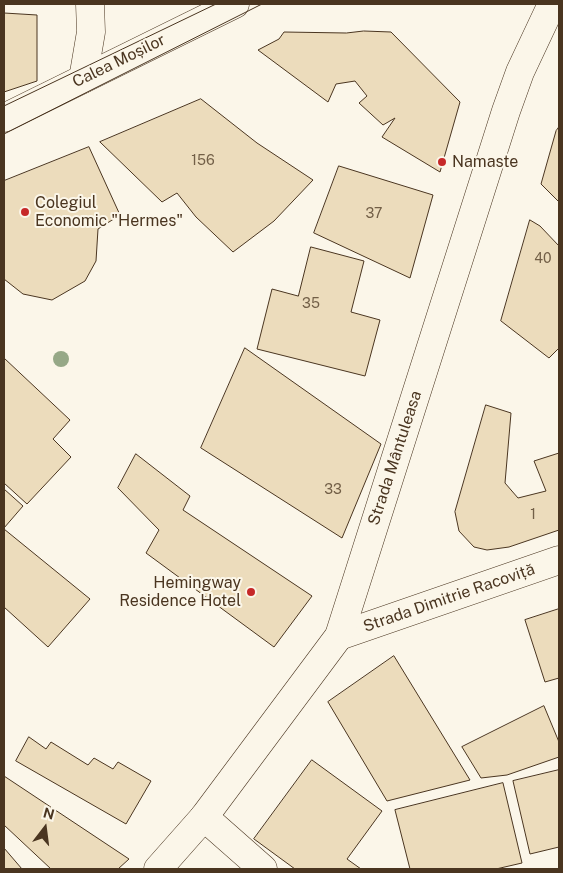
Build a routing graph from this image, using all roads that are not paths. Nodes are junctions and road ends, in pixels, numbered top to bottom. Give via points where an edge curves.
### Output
1 (90, 4) edge
2 (235, 4) edge
3 (552, 4) edge
4 (83, 79) junction
5 (4, 118) edge
6 (559, 560) edge
7 (339, 636) junction
8 (204, 817) junction
9 (158, 869) edge
10 (263, 869) edge

1 - 4 street via 91,32
2 - 4 street, Calea Moșilor
3 - 7 street, Strada Mântuleasa via 520,72 506,111
4 - 5 street, Calea Moșilor
6 - 7 street, Strada Dimitrie Racoviță
7 - 8 street, Strada Mântuleasa
8 - 9 street, Strada Mântuleasa
8 - 10 street

